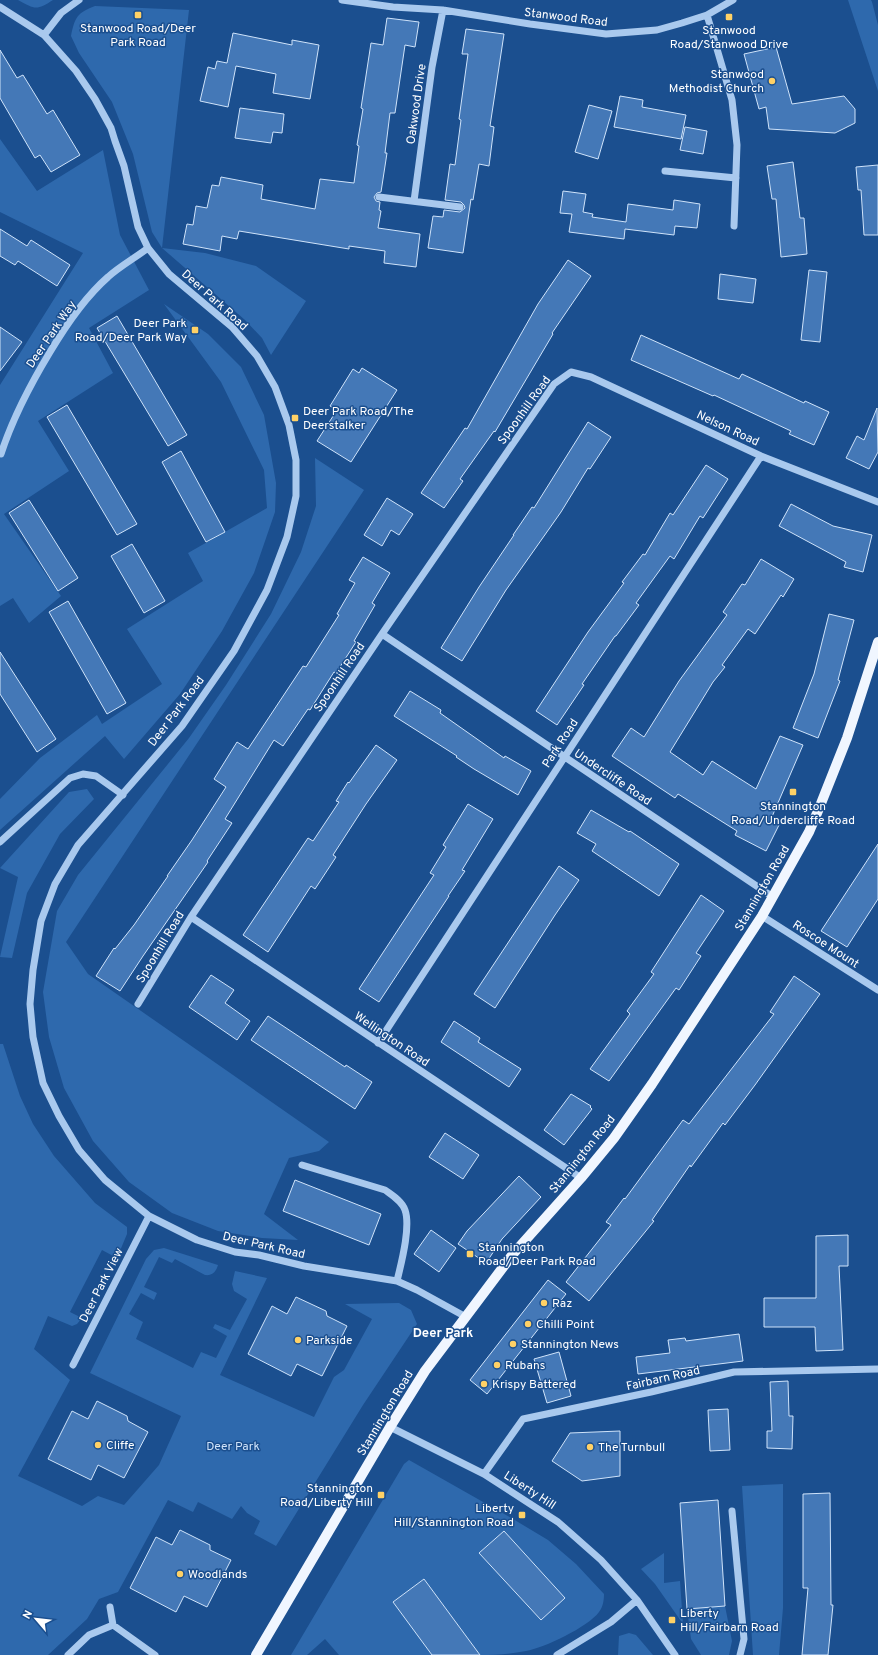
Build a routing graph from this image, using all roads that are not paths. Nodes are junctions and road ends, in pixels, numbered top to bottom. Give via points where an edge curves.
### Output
1 (79, 0) edge
2 (342, 0) edge
3 (732, 0) edge
4 (393, 3) edge
5 (0, 7) edge
6 (443, 10) junction
7 (706, 15) junction
8 (44, 35) junction
9 (666, 171) dead end
10 (736, 178) junction
11 (379, 196) dead end
12 (414, 201) junction
13 (460, 207) dead end
14 (734, 226) dead end
15 (148, 248) junction
16 (571, 372) joint
17 (2, 454) dead end
18 (761, 456) junction
19 (878, 502) edge
20 (382, 634) junction
21 (878, 642) edge
22 (565, 757) junction
23 (123, 795) junction
24 (0, 842) edge
25 (773, 897) junction
26 (191, 916) junction
27 (762, 916) junction
28 (878, 990) edge
29 (138, 1004) dead end
30 (378, 1043) junction
31 (302, 1165) dead end
32 (581, 1178) junction
33 (149, 1216) junction
34 (397, 1282) junction
35 (466, 1317) junction
36 (73, 1365) dead end
37 (878, 1369) edge
38 (390, 1427) junction
39 (484, 1474) junction
40 (732, 1511) dead end
41 (637, 1600) junction
42 (110, 1607) dead end
43 (113, 1625) junction
44 (68, 1655) edge
45 (155, 1655) edge
46 (256, 1655) edge
47 (557, 1655) edge
48 (675, 1655) edge
49 (740, 1655) edge

1 - 8 street via 61,13
2 - 4 street, Stanwood Road
3 - 7 street, Stanwood Road
4 - 6 street, Stanwood Road
5 - 8 street, Deer Park Road
6 - 7 street, Stanwood Road via 606,34 657,30
6 - 12 street, Oakwood Drive via 432,67
7 - 10 street via 732,100 737,145
8 - 15 street, Deer Park Road via 76,71 111,128 124,166 138,227
9 - 10 street
10 - 14 street
11 - 12 street
12 - 13 street
15 - 17 street, Deer Park Way via 108,277 64,329 19,407
15 - 23 street, Deer Park Road via 169,274 232,327 257,356 275,387 289,426 296,460 296,496 287,537 267,590 234,651 182,726
16 - 18 street, Nelson Road via 591,377
16 - 20 street, Spoonhill Road via 554,384
18 - 19 street, Nelson Road
18 - 22 street, Park Road
20 - 22 street, Undercliffe Road
20 - 26 street, Spoonhill Road
21 - 25 main road, Stannington Road via 847,738 820,806 809,832
22 - 25 street, Undercliffe Road
22 - 30 street, Park Road
23 - 24 street via 96,776 84,774 70,778
23 - 33 street, Deer Park Road via 78,845 55,884 41,921 30,1004 33,1037 43,1083 59,1116 79,1150 105,1180
25 - 27 main road, Stannington Road
26 - 29 street, Spoonhill Road
26 - 30 street, Wellington Road
27 - 28 street, Roscoe Mount
27 - 32 main road, Stannington Road via 652,1084 614,1138
30 - 32 street, Wellington Road
31 - 34 street via 385,1190 396,1198 405,1210 406,1222 406,1241
32 - 35 main road, Stannington Road via 513,1254
33 - 34 street, Deer Park Road via 197,1240 235,1252
33 - 36 street, Deer Park View
34 - 35 street, Deer Park Road
35 - 38 main road, Stannington Road via 425,1370
37 - 39 street, Fairbarn Road via 734,1372 523,1419
38 - 39 street, Liberty Hill
38 - 46 main road, Stannington Road
39 - 41 street, Liberty Hill via 558,1522 602,1560
40 - 49 street via 744,1639
41 - 47 street via 612,1622
41 - 48 street, Liberty Hill
42 - 43 street
43 - 44 street via 89,1635
43 - 45 street

